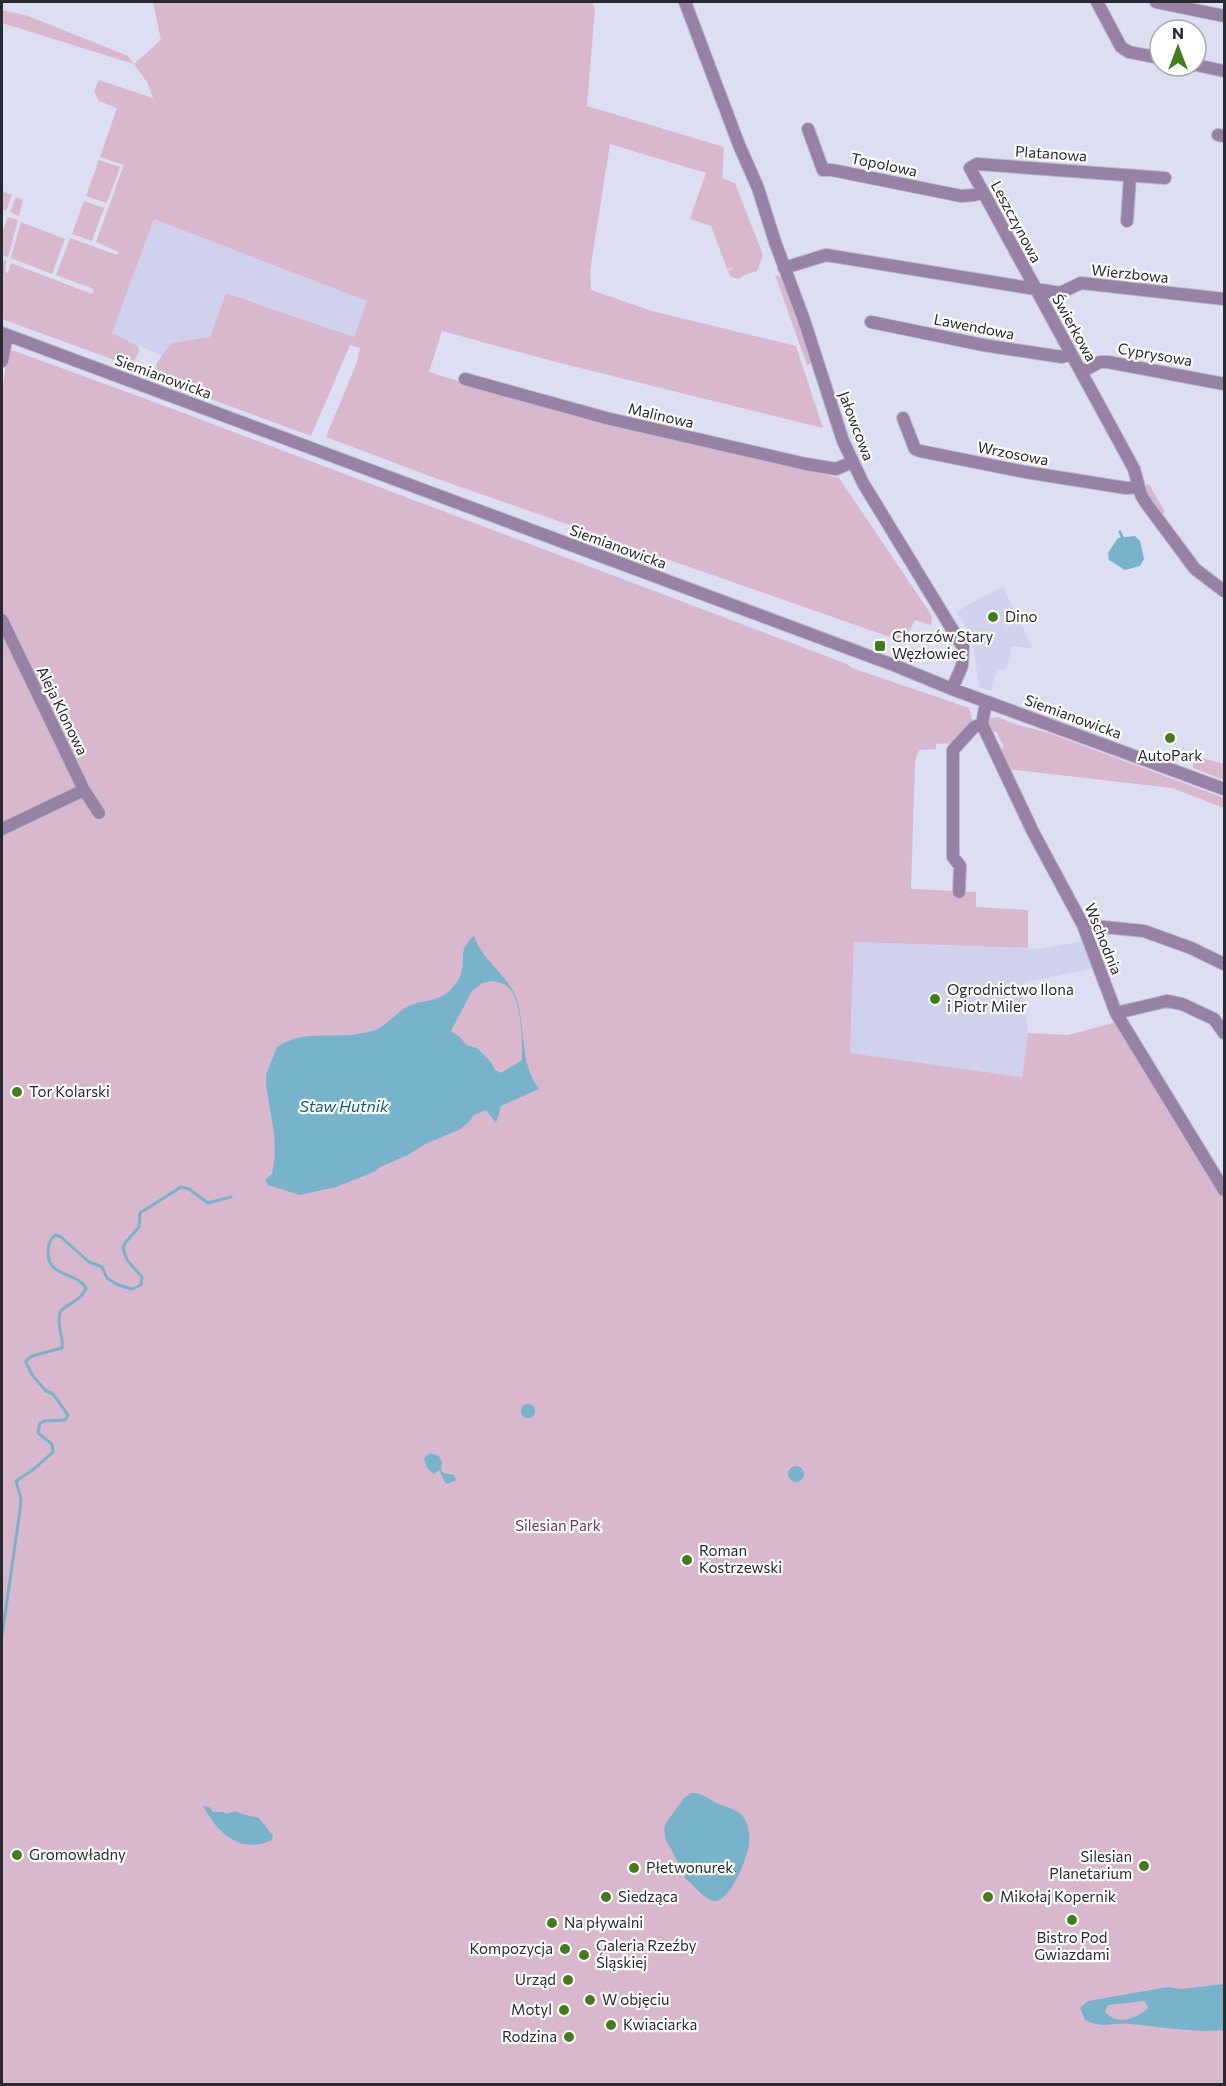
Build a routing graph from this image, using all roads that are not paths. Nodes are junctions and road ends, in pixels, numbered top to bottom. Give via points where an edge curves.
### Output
1 (685, 2) edge
2 (1097, 2) edge
3 (1156, 2) edge
4 (1177, 4) edge
5 (1224, 16) edge
6 (1148, 56) edge
7 (1208, 68) edge
8 (1224, 71) edge
9 (808, 129) dead end
10 (970, 168) joint
11 (1130, 176) junction
12 (1165, 178) dead end
13 (982, 192) junction
14 (1127, 221) dead end
15 (784, 268) junction
16 (1035, 289) junction
17 (1224, 299) edge
18 (871, 322) dead end
19 (4, 334) edge
20 (1071, 354) junction
21 (2, 361) edge
22 (1081, 372) junction
23 (465, 379) dead end
24 (1224, 384) edge
25 (903, 418) dead end
26 (852, 462) junction
27 (1139, 488) junction
28 (1224, 591) edge
29 (2, 620) edge
30 (952, 689) junction
31 (986, 702) junction
32 (982, 724) junction
33 (1224, 789) edge
34 (84, 790) junction
35 (99, 813) dead end
36 (2, 829) edge
37 (958, 892) dead end
38 (1083, 925) junction
39 (1224, 964) edge
40 (1116, 1013) junction
41 (1224, 1033) edge
42 (1222, 1182) edge

1 - 15 street, Jałowcowa via 758,188
2 - 6 street via 1121,47
3 - 4 street
4 - 5 street
7 - 8 street
9 - 13 street, Topolowa via 823,170 961,196
10 - 11 street, Platanowa via 977,164
10 - 13 street, Leszczynowa
11 - 12 street, Platanowa
11 - 14 street
13 - 16 street, Leszczynowa
15 - 16 street, Świerkowa via 826,255
15 - 26 street, Jałowcowa
16 - 17 street, Wierzbowa via 1060,293 1081,283
16 - 20 street, Świerkowa
18 - 20 street, Lawendowa via 983,345 1062,357
19 - 21 street
19 - 30 street, Siemianowicka
20 - 22 street, Świerkowa
22 - 24 street, Cyprysowa via 1108,362
22 - 27 street, Świerkowa via 1134,469
23 - 26 street, Malinowa via 606,418 806,464 836,469
25 - 27 street, Wrzosowa via 915,449 920,451 1025,472
26 - 30 street, Jałowcowa via 961,641 963,658
27 - 28 street, Świerkowa via 1190,563
29 - 34 street, Aleja Klonowa
30 - 31 street, Siemianowicka
31 - 32 street
31 - 33 street, Siemianowicka
32 - 37 street via 974,727 953,750 953,857 960,866
32 - 38 street, Wschodnia
34 - 35 street, Aleja Klonowa
34 - 36 street
38 - 39 street via 1144,931
38 - 40 street, Wschodnia
40 - 41 street via 1176,1002 1214,1019
40 - 42 street, Wschodnia

